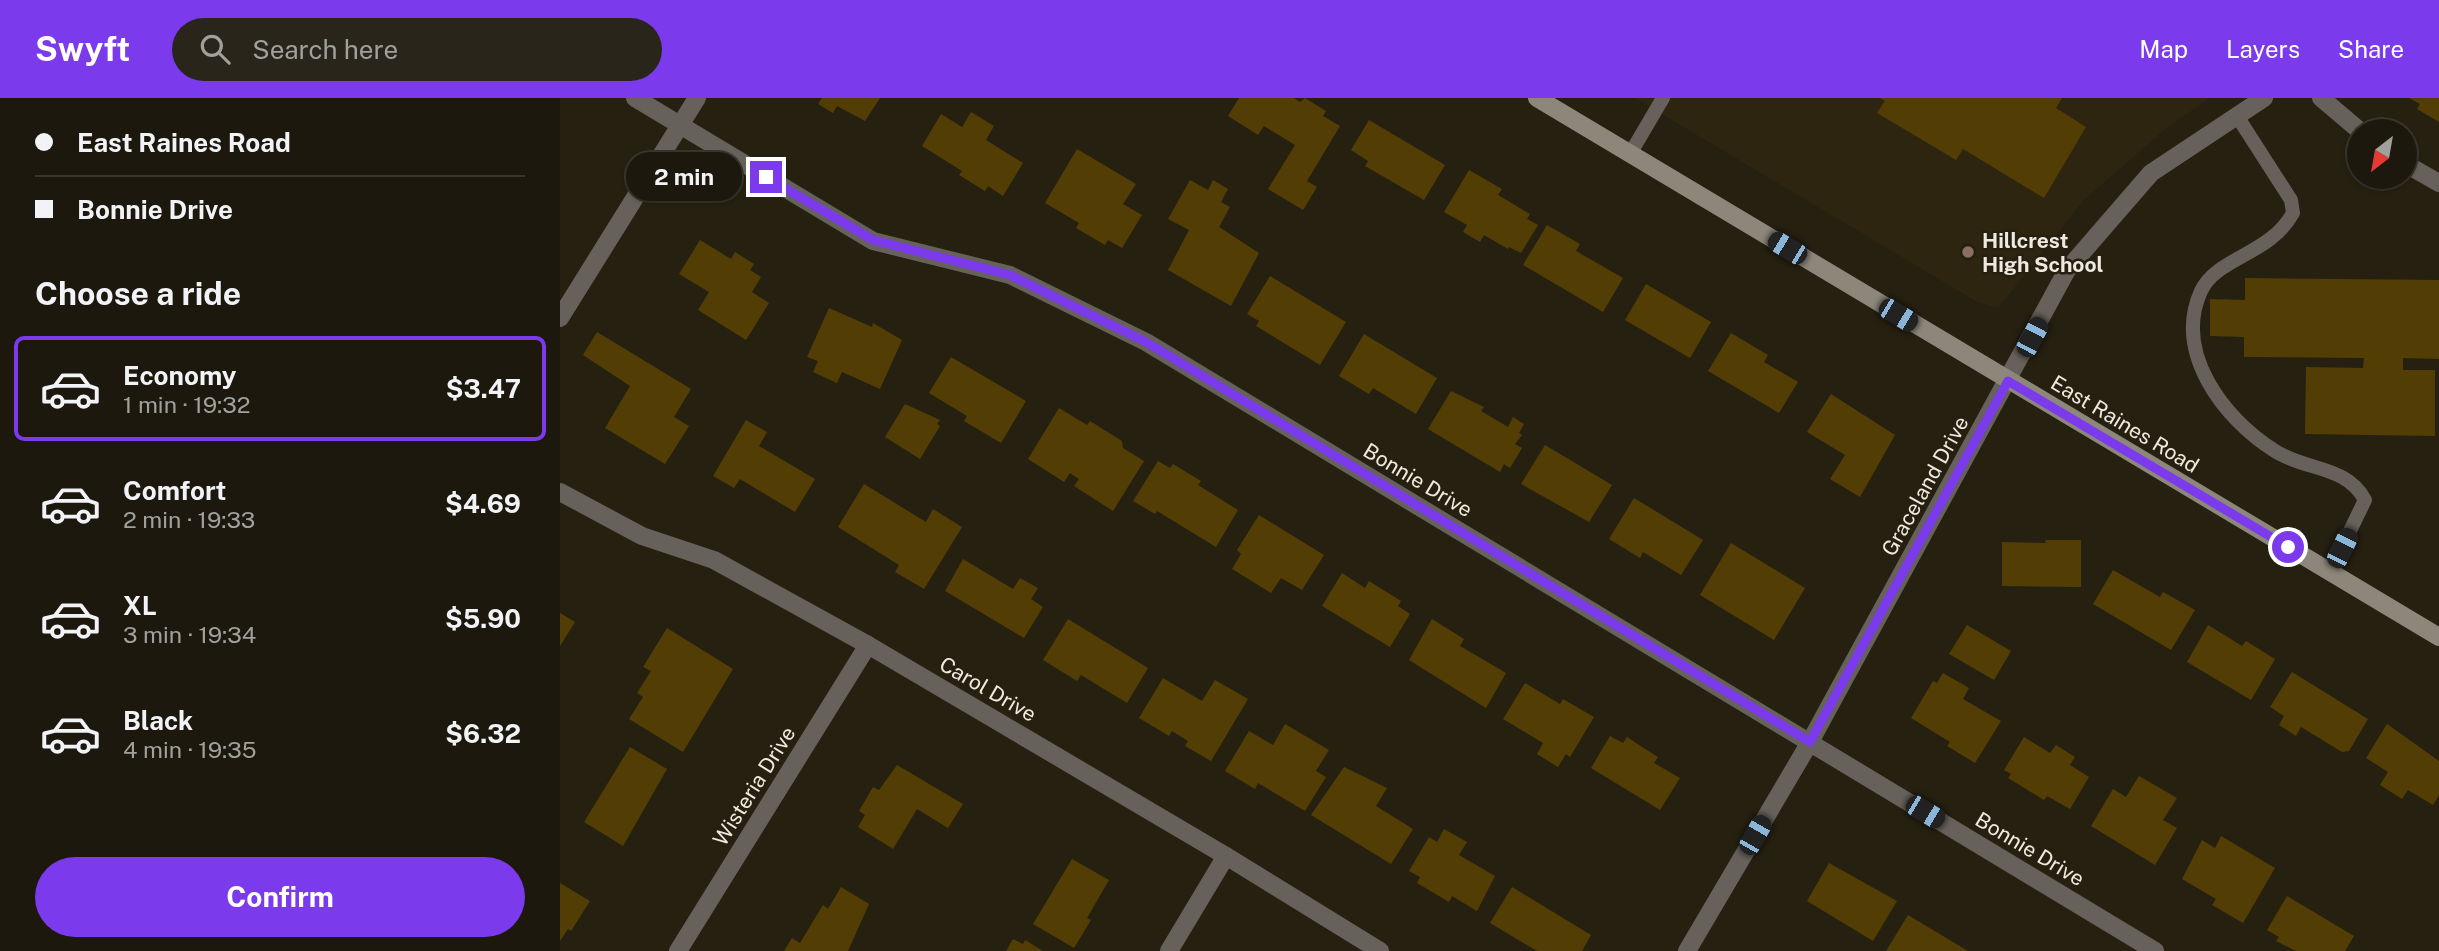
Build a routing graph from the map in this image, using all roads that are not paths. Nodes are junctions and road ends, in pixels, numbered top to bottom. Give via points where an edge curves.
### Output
1 (635, 98) edge
2 (697, 98) edge
3 (1537, 98) edge
4 (1663, 98) edge
5 (2264, 98) edge
6 (2321, 98) edge
7 (2237, 116) junction
8 (2347, 120) edge
9 (681, 125) junction
10 (1630, 154) junction
11 (2417, 170) edge
12 (2439, 183) edge
13 (560, 318) edge
14 (2008, 381) junction
15 (560, 492) edge
16 (2330, 572) junction
17 (2439, 637) edge
18 (869, 645) junction
19 (1810, 742) junction
20 (1226, 856) junction
21 (678, 951) edge
22 (1168, 951) edge
23 (1380, 951) edge
24 (1687, 951) edge
25 (2155, 951) edge

1 - 9 street, Bonnie Drive
2 - 9 street
3 - 10 main road, East Raines Road
4 - 10 lane
5 - 7 street, Graceland Drive
6 - 8 street
7 - 14 street, Graceland Drive via 2151,173 2067,271
7 - 16 lane via 2291,200 2293,214 2274,239 2218,270 2202,289 2192,337 2207,380 2233,419 2276,452 2347,477 2359,489 2365,500
9 - 13 street
9 - 19 street, Bonnie Drive via 873,240 1010,275 1146,342
10 - 14 main road, East Raines Road
11 - 12 street
14 - 16 main road, East Raines Road
14 - 19 street, Graceland Drive
15 - 18 street, Carol Drive via 642,536 714,560
16 - 17 main road, East Raines Road
18 - 20 street, Carol Drive
18 - 21 street, Wisteria Drive
19 - 24 street, Graceland Drive
19 - 25 street, Bonnie Drive
20 - 22 street
20 - 23 street, Carol Drive

